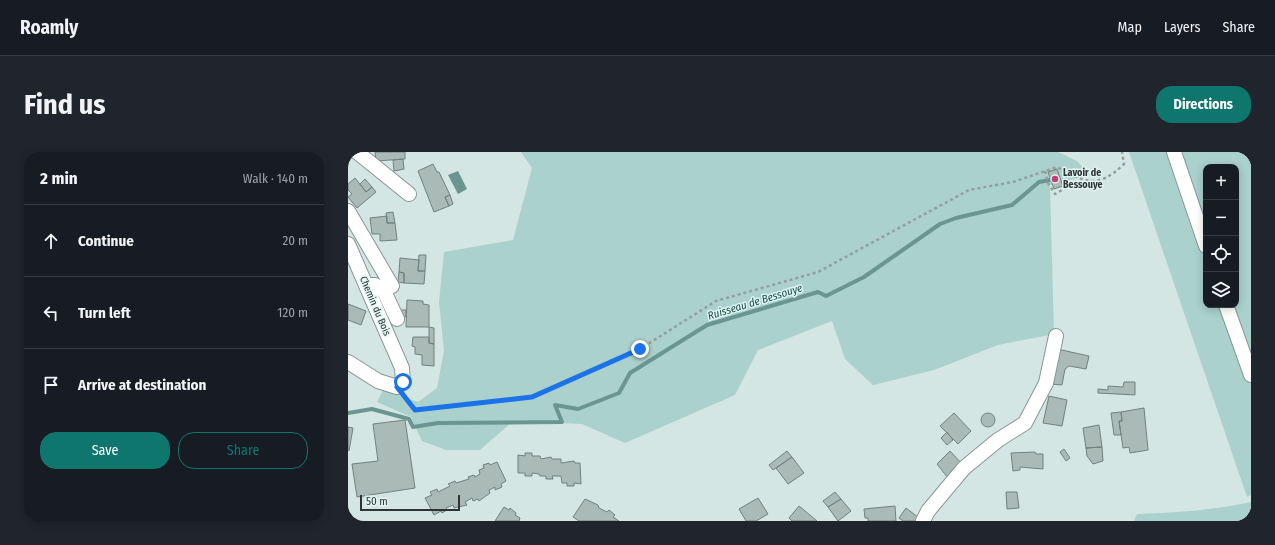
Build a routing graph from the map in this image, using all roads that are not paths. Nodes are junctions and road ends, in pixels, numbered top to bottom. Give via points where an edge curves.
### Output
1 (357, 152) edge
2 (1174, 152) edge
3 (409, 194) dead end
4 (348, 211) edge
5 (1203, 237) edge
6 (348, 244) edge
7 (366, 285) junction
8 (392, 286) dead end
9 (1227, 308) edge
10 (397, 319) dead end
11 (1056, 336) dead end
12 (348, 362) edge
13 (1251, 375) edge
14 (923, 521) edge

1 - 3 street
2 - 5 street
4 - 8 street
6 - 7 street, Chemin du Bois
7 - 10 street via 375,285 384,291
7 - 12 street, Chemin du Bois via 402,368 403,382 397,387 378,381
9 - 13 street
11 - 14 street via 1046,383 1025,423 998,440 964,468 928,511

